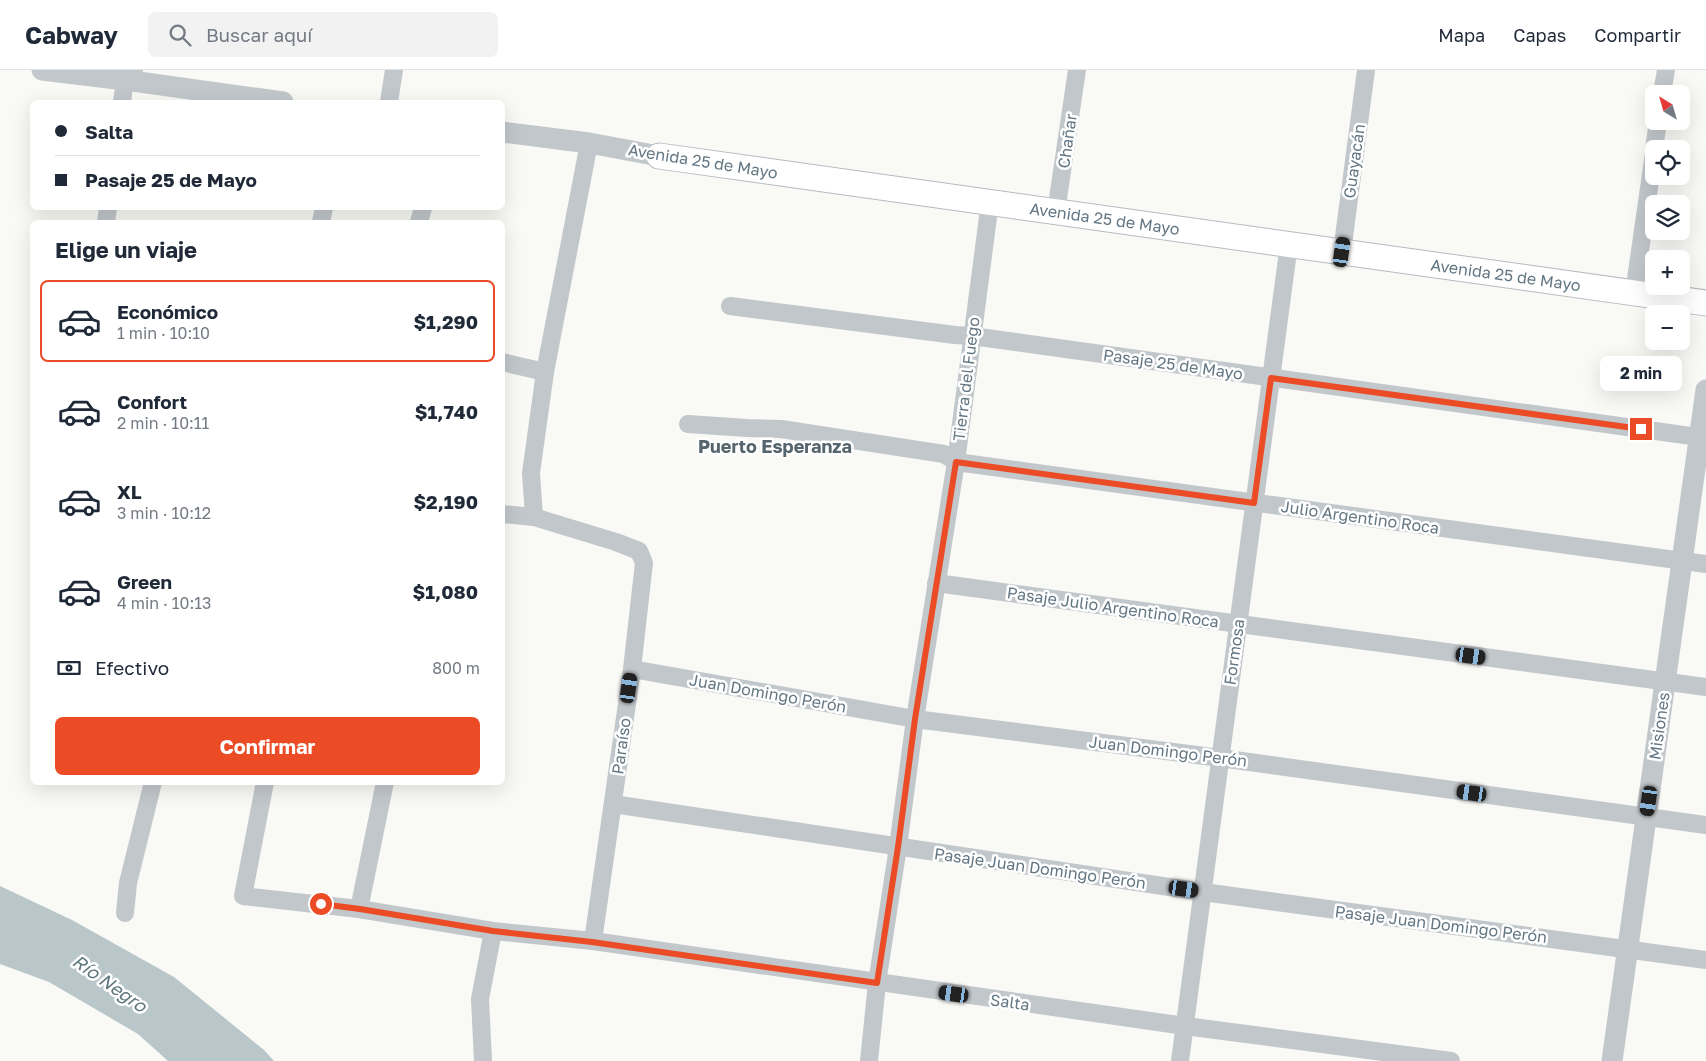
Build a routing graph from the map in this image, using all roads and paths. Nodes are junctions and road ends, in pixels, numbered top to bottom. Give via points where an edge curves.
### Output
1 (42, 70) edge
2 (394, 70) edge
3 (1077, 70) edge
4 (1366, 70) edge
5 (1666, 70) edge
6 (129, 75) edge
7 (1664, 85) edge
8 (123, 100) edge
9 (272, 100) edge
10 (389, 100) edge
11 (505, 132) edge
12 (590, 143) junction
13 (659, 156) joint
14 (1649, 185) edge
15 (990, 202) junction
16 (1056, 212) junction
17 (1289, 244) junction
18 (1342, 252) junction
19 (1634, 293) junction
20 (1706, 303) edge
21 (730, 306) dead end
22 (972, 336) junction
23 (505, 363) edge
24 (546, 372) junction
25 (1271, 378) junction
26 (1706, 390) edge
27 (688, 424) dead end
28 (1703, 437) edge
29 (956, 462) junction
30 (1254, 503) junction
31 (505, 514) edge
32 (534, 517) junction
33 (1682, 560) junction
34 (1706, 564) edge
35 (936, 583) junction
36 (1238, 624) junction
37 (632, 669) junction
38 (1665, 682) junction
39 (1706, 687) edge
40 (915, 719) junction
41 (1220, 758) junction
42 (152, 785) edge
43 (264, 785) edge
44 (384, 785) edge
45 (613, 804) junction
46 (1646, 817) junction
47 (1706, 825) edge
48 (898, 847) junction
49 (1203, 892) junction
50 (360, 909) junction
51 (125, 913) dead end
52 (493, 931) junction
53 (592, 942) junction
54 (1628, 948) junction
55 (1706, 960) edge
56 (877, 983) junction
57 (1185, 1026) junction
58 (483, 1061) edge
59 (868, 1061) edge
60 (1180, 1061) edge
61 (1451, 1061) edge
62 (1612, 1061) edge

1 - 6 street
2 - 10 street
3 - 16 street, Chañar
4 - 18 street, Guayacán
5 - 7 street
6 - 8 street
6 - 9 street
11 - 12 street, Avenida 25 de Mayo
12 - 13 street, Avenida 25 de Mayo
12 - 24 street
13 - 15 main road, Avenida 25 de Mayo
14 - 19 street
15 - 16 main road, Avenida 25 de Mayo
15 - 22 street, Tierra del Fuego
16 - 17 main road, Avenida 25 de Mayo
17 - 18 main road, Avenida 25 de Mayo
17 - 25 street, Formosa
18 - 19 main road, Avenida 25 de Mayo
19 - 20 main road, Avenida 25 de Mayo
21 - 22 street, Pasaje 25 de Mayo
22 - 25 street, Pasaje 25 de Mayo
22 - 29 street, Tierra del Fuego
23 - 24 street
24 - 32 street via 531,473
25 - 28 street, Pasaje 25 de Mayo
25 - 30 street, Formosa
26 - 28 street, Misiones
27 - 29 street, Julio Argentino Roca via 781,428 944,454
28 - 33 street, Misiones
29 - 30 street, Julio Argentino Roca
29 - 35 street, Tierra del Fuego
30 - 33 street, Julio Argentino Roca
30 - 36 street, Formosa
31 - 32 street
32 - 37 street, Paraíso via 639,551 644,563
33 - 34 street, Julio Argentino Roca
33 - 38 street, Misiones
35 - 36 street, Pasaje Julio Argentino Roca
35 - 40 street, Tierra del Fuego
36 - 38 street, Pasaje Julio Argentino Roca
36 - 41 street, Formosa
37 - 40 street, Juan Domingo Perón
37 - 45 street, Paraíso
38 - 39 street, Pasaje Julio Argentino Roca
38 - 46 street, Misiones
40 - 41 street, Juan Domingo Perón
40 - 48 street, Tierra del Fuego
41 - 46 street, Juan Domingo Perón
41 - 49 street, Formosa
42 - 51 street via 128,883
43 - 50 street, Salta via 243,896
44 - 50 street
45 - 48 street, Pasaje Juan Domingo Perón
45 - 53 street, Paraíso
46 - 47 street, Juan Domingo Perón
46 - 54 street, Misiones
48 - 49 street, Pasaje Juan Domingo Perón
48 - 56 street, Tierra del Fuego
49 - 54 street, Pasaje Juan Domingo Perón
49 - 57 street, Formosa
50 - 52 street, Salta
52 - 53 street, Salta
52 - 58 street via 480,999
53 - 56 street, Salta
54 - 55 street, Pasaje Juan Domingo Perón
54 - 62 street, Misiones
56 - 57 street, Salta
56 - 59 street, Tierra del Fuego
57 - 60 street, Formosa
57 - 61 street, Salta

